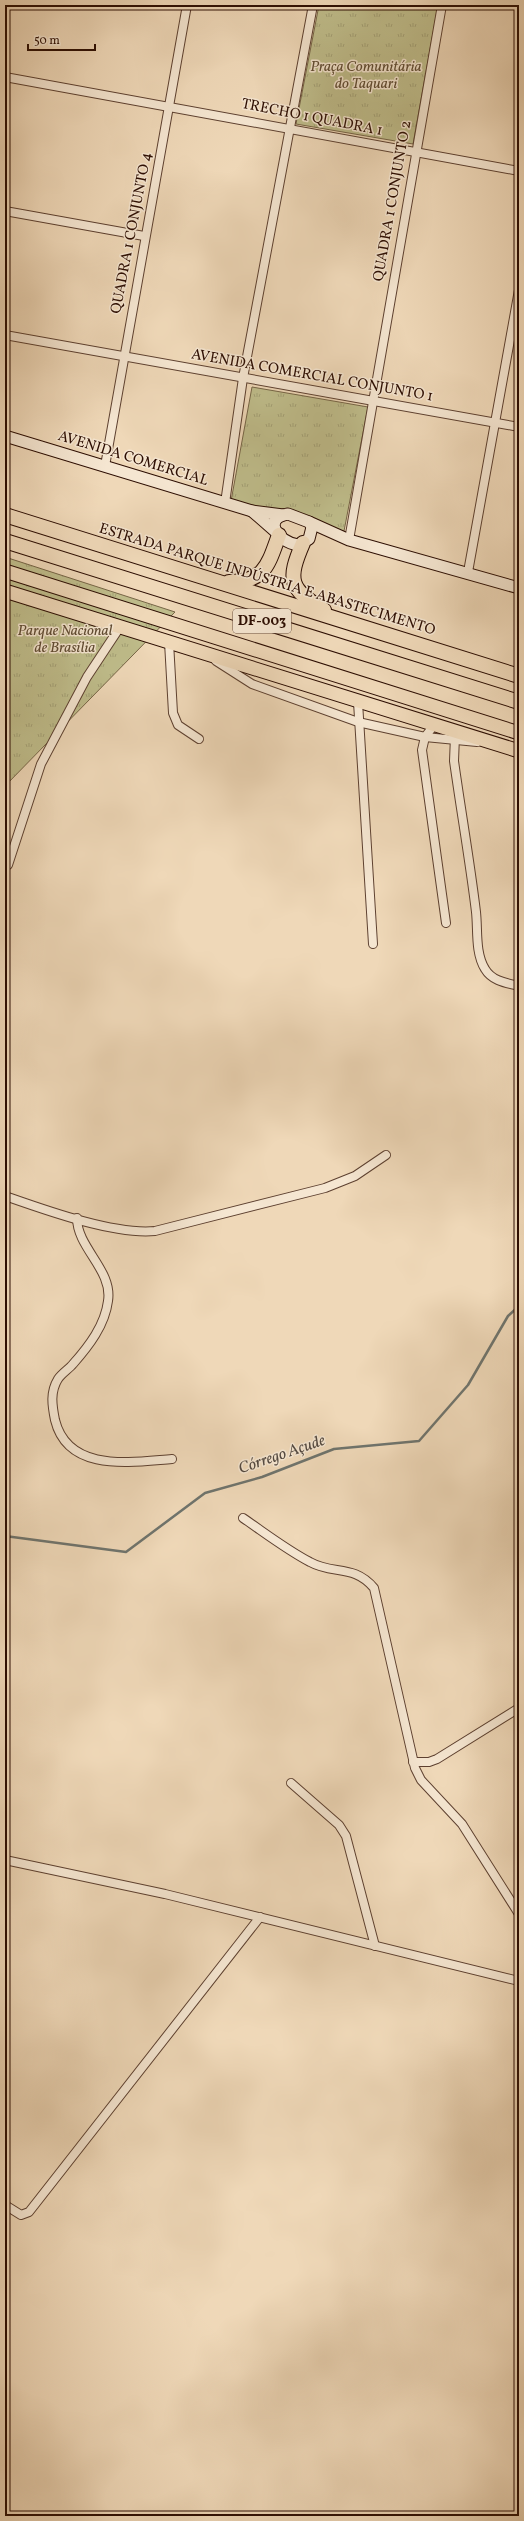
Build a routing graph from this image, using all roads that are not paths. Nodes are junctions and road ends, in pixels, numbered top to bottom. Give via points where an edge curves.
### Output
1 (188, 5) edge
2 (313, 5) edge
3 (442, 5) edge
4 (5, 77) edge
5 (170, 106) junction
6 (289, 128) junction
7 (417, 152) junction
8 (519, 171) edge
9 (5, 211) edge
10 (144, 236) junction
11 (519, 290) edge
12 (518, 300) edge
13 (5, 335) edge
14 (123, 356) junction
15 (243, 378) junction
16 (373, 401) junction
17 (495, 423) junction
18 (519, 427) edge
19 (5, 436) edge
20 (105, 466) junction
21 (225, 503) junction
22 (252, 511) junction
23 (283, 514) junction
24 (5, 515) edge
25 (309, 522) junction
26 (277, 533) junction
27 (335, 536) junction
28 (349, 540) junction
29 (5, 541) edge
30 (306, 541) junction
31 (5, 571) edge
32 (468, 572) junction
33 (220, 582) junction
34 (519, 588) edge
35 (5, 591) edge
36 (342, 621) junction
37 (120, 627) junction
38 (169, 642) junction
39 (206, 654) junction
40 (519, 676) edge
41 (358, 702) junction
42 (519, 702) edge
43 (358, 722) junction
44 (434, 725) junction
45 (519, 733) edge
46 (455, 736) junction
47 (425, 737) junction
48 (199, 739) dead end
49 (519, 751) edge
50 (8, 865) dead end
51 (446, 923) dead end
52 (373, 944) dead end
53 (519, 986) edge
54 (386, 1154) dead end
55 (5, 1196) edge
56 (77, 1218) junction
57 (172, 1459) dead end
58 (243, 1518) dead end
59 (519, 1708) edge
60 (413, 1762) junction
61 (291, 1783) dead end
62 (5, 1860) edge
63 (519, 1914) edge
64 (260, 1917) junction
65 (375, 1946) junction
66 (519, 1981) edge
67 (5, 2205) edge

1 - 5 street, QUADRA 1 CONJUNTO 4
2 - 6 street
3 - 7 street, QUADRA 1 CONJUNTO 2
4 - 5 street, TRECHO 1 QUADRA 1
5 - 6 street, TRECHO 1 QUADRA 1
5 - 10 street, QUADRA 1 CONJUNTO 4
6 - 7 street, TRECHO 1 QUADRA 1
6 - 15 street
7 - 8 street, TRECHO 1 QUADRA 1
7 - 16 street, QUADRA 1 CONJUNTO 2
9 - 10 street
10 - 14 street, QUADRA 1 CONJUNTO 4
11 - 12 street
12 - 17 street
13 - 14 street, AVENIDA COMERCIAL CONJUNTO 1
14 - 15 street, AVENIDA COMERCIAL CONJUNTO 1
14 - 20 street, QUADRA 1 CONJUNTO 4
15 - 16 street, AVENIDA COMERCIAL CONJUNTO 1
15 - 21 street
16 - 17 street, AVENIDA COMERCIAL CONJUNTO 1
16 - 28 street, QUADRA 1 CONJUNTO 2
17 - 18 street, AVENIDA COMERCIAL CONJUNTO 1
17 - 32 street
19 - 20 street, AVENIDA COMERCIAL
20 - 21 street, AVENIDA COMERCIAL
21 - 22 street, AVENIDA COMERCIAL
22 - 23 street, AVENIDA COMERCIAL
22 - 26 street, AVENIDA COMERCIAL
23 - 25 street via 297,515
23 - 26 street via 275,524
24 - 33 highway, ESTRADA PARQUE INDÚSTRIA E ABASTECIMENTO / DF-003
25 - 27 street
25 - 30 street via 312,527
26 - 30 street via 286,542 298,545
26 - 33 highway via 271,561 262,572 246,582
27 - 28 street
27 - 30 street
28 - 32 street
29 - 42 highway, DF-003
30 - 36 highway via 295,562 295,589
31 - 45 main road
32 - 34 street
33 - 36 highway, ESTRADA PARQUE INDÚSTRIA E ABASTECIMENTO / DF-003
35 - 37 main road
36 - 40 highway, ESTRADA PARQUE INDÚSTRIA E ABASTECIMENTO / DF-003
37 - 38 main road
37 - 50 street via 87,677 40,764
38 - 39 main road
38 - 48 street via 173,713 178,725
39 - 41 main road
39 - 43 street via 252,684
41 - 43 street
41 - 44 main road
43 - 47 street
43 - 52 street
44 - 46 main road
44 - 47 street
46 - 47 street
46 - 49 main road via 491,742
46 - 53 street via 454,761 476,912 479,953 484,969 491,976 500,982
47 - 51 street via 422,750
54 - 56 street via 355,1176 324,1188 155,1231 125,1231
55 - 56 street
56 - 57 street via 82,1243 104,1278 109,1300 98,1330 84,1351 59,1377 52,1393 56,1424 72,1449 107,1462
58 - 60 street via 311,1563 356,1573 374,1588
59 - 60 street via 437,1759 430,1762
60 - 63 street via 421,1780 462,1824
61 - 65 street via 339,1825 346,1836
62 - 64 street
64 - 65 street
64 - 67 street via 29,2212 21,2214
65 - 66 street

